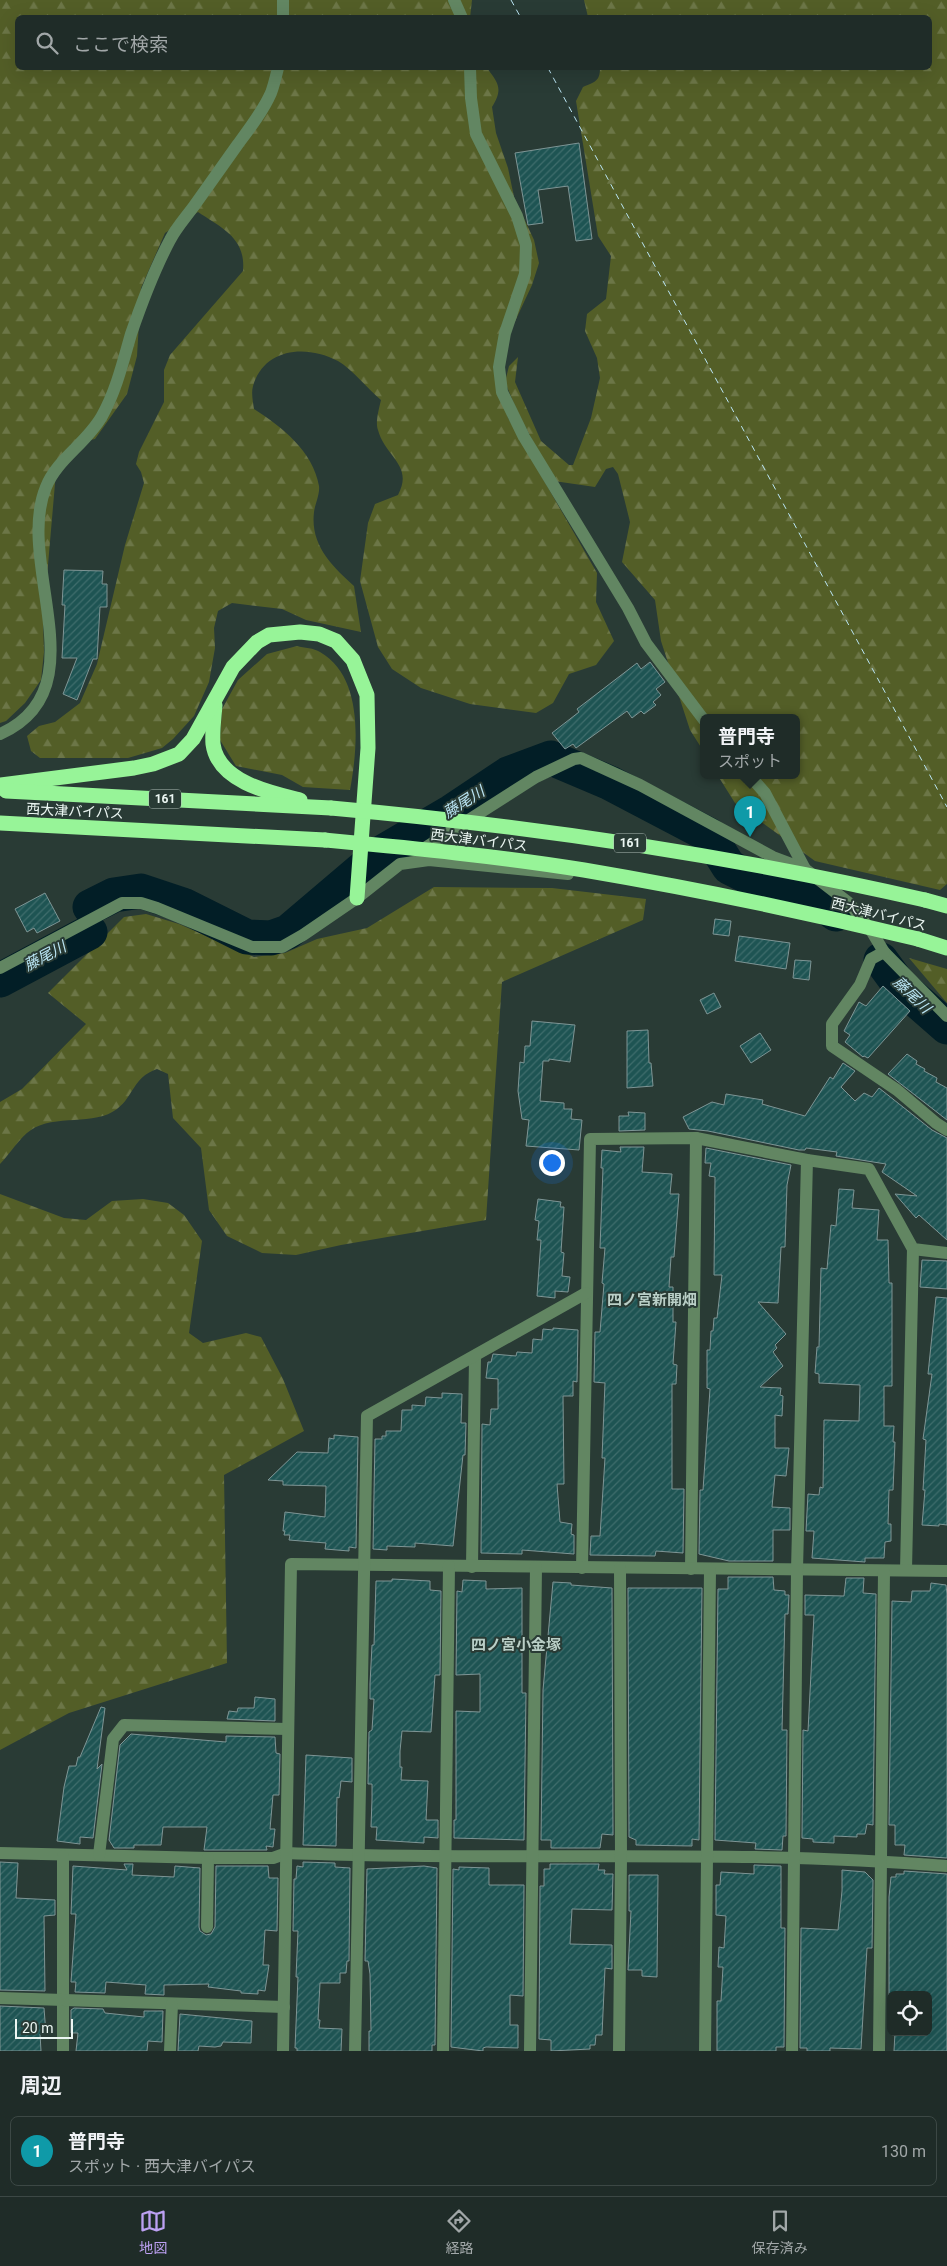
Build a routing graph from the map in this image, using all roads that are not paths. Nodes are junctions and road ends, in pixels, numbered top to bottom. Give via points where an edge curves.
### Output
1 (283, 0) edge
2 (454, 0) edge
3 (283, 15) edge
4 (461, 15) edge
5 (277, 70) edge
6 (470, 70) edge
7 (215, 702) junction
8 (700, 715) edge
9 (0, 734) edge
10 (753, 779) edge
11 (0, 785) edge
12 (0, 791) edge
13 (331, 808) junction
14 (0, 823) edge
15 (400, 864) junction
16 (805, 869) junction
17 (357, 894) junction
18 (947, 906) edge
19 (868, 927) junction
20 (947, 948) edge
21 (884, 952) junction
22 (0, 968) edge
23 (947, 1016) edge
24 (947, 1130) edge
25 (696, 1138) junction
26 (807, 1160) junction
27 (913, 1248) junction
28 (947, 1253) edge
29 (586, 1293) junction
30 (475, 1357) junction
31 (364, 1565) junction
32 (449, 1566) junction
33 (472, 1567) junction
34 (536, 1567) junction
35 (582, 1568) junction
36 (620, 1568) junction
37 (691, 1569) junction
38 (710, 1569) junction
39 (797, 1570) junction
40 (906, 1570) junction
41 (884, 1571) junction
42 (947, 1572) edge
43 (288, 1730) junction
44 (0, 1853) edge
45 (287, 1853) junction
46 (99, 1855) junction
47 (63, 1856) junction
48 (358, 1856) junction
49 (444, 1856) junction
50 (208, 1858) junction
51 (533, 1858) junction
52 (621, 1858) junction
53 (707, 1858) junction
54 (793, 1858) junction
55 (881, 1861) junction
56 (947, 1866) edge
57 (207, 1927) dead end
58 (0, 1998) edge
59 (63, 2000) junction
60 (172, 2004) junction
61 (284, 2007) junction
62 (63, 2051) edge
63 (170, 2051) edge
64 (283, 2051) edge
65 (355, 2051) edge
66 (443, 2051) edge
67 (530, 2051) edge
68 (619, 2051) edge
69 (705, 2051) edge
70 (792, 2051) edge
71 (879, 2051) edge

1 - 3 street
2 - 4 street
5 - 9 street via 271,93 257,118 171,238 151,280 102,416 45,488 39,534 51,651 49,673 34,711
6 - 8 street via 476,134 517,216 526,245 525,274 499,367 502,392 524,437 646,643
7 - 11 highway via 193,739 179,754 153,764
7 - 13 highway via 213,746 223,767 246,784 266,792
7 - 17 highway via 233,667 257,642 269,635 319,634 336,641 354,660 367,695 368,748
10 - 16 street via 765,793
12 - 13 highway, 西大津バイパス / 161
13 - 18 highway, 西大津バイパス / 161, bridge via 588,836 768,866
14 - 20 highway, 西大津バイパス, bridge via 325,840 490,857 583,870 753,901
15 - 16 street via 536,776 582,758 773,858
15 - 17 street
15 - 19 street via 429,860 622,880 828,923
16 - 19 street via 849,903
17 - 22 street via 303,935 282,946 259,947 227,938 157,908 141,903 122,903
19 - 21 street
21 - 23 street
21 - 24 street via 870,959 860,985 832,1024 832,1046 897,1090
25 - 26 street
25 - 29 street via 590,1139
25 - 37 street
26 - 27 street via 869,1169
26 - 39 street
27 - 28 street
27 - 40 street
29 - 30 street
29 - 35 street
30 - 31 street via 367,1416
30 - 33 street
31 - 32 street
31 - 43 street via 291,1564
31 - 48 street
32 - 33 street
32 - 49 street
33 - 34 street
34 - 35 street
34 - 51 street
35 - 36 street
36 - 37 street
36 - 52 street
37 - 38 street
38 - 39 street
38 - 53 street
39 - 41 street
39 - 54 street
40 - 41 street
40 - 42 street
41 - 55 street
43 - 45 street
43 - 46 street via 124,1725 113,1739
44 - 47 street
45 - 48 street
45 - 50 street via 272,1858
45 - 61 street
46 - 47 street
46 - 50 street
47 - 59 street
48 - 49 street
48 - 65 street
49 - 51 street
49 - 66 street
50 - 57 street
51 - 52 street
51 - 67 street
52 - 53 street
52 - 68 street
53 - 54 street
53 - 69 street
54 - 55 street
54 - 70 street
55 - 56 street
55 - 71 street
58 - 59 street
59 - 60 street
59 - 62 street
60 - 61 street
60 - 63 street
61 - 64 street

